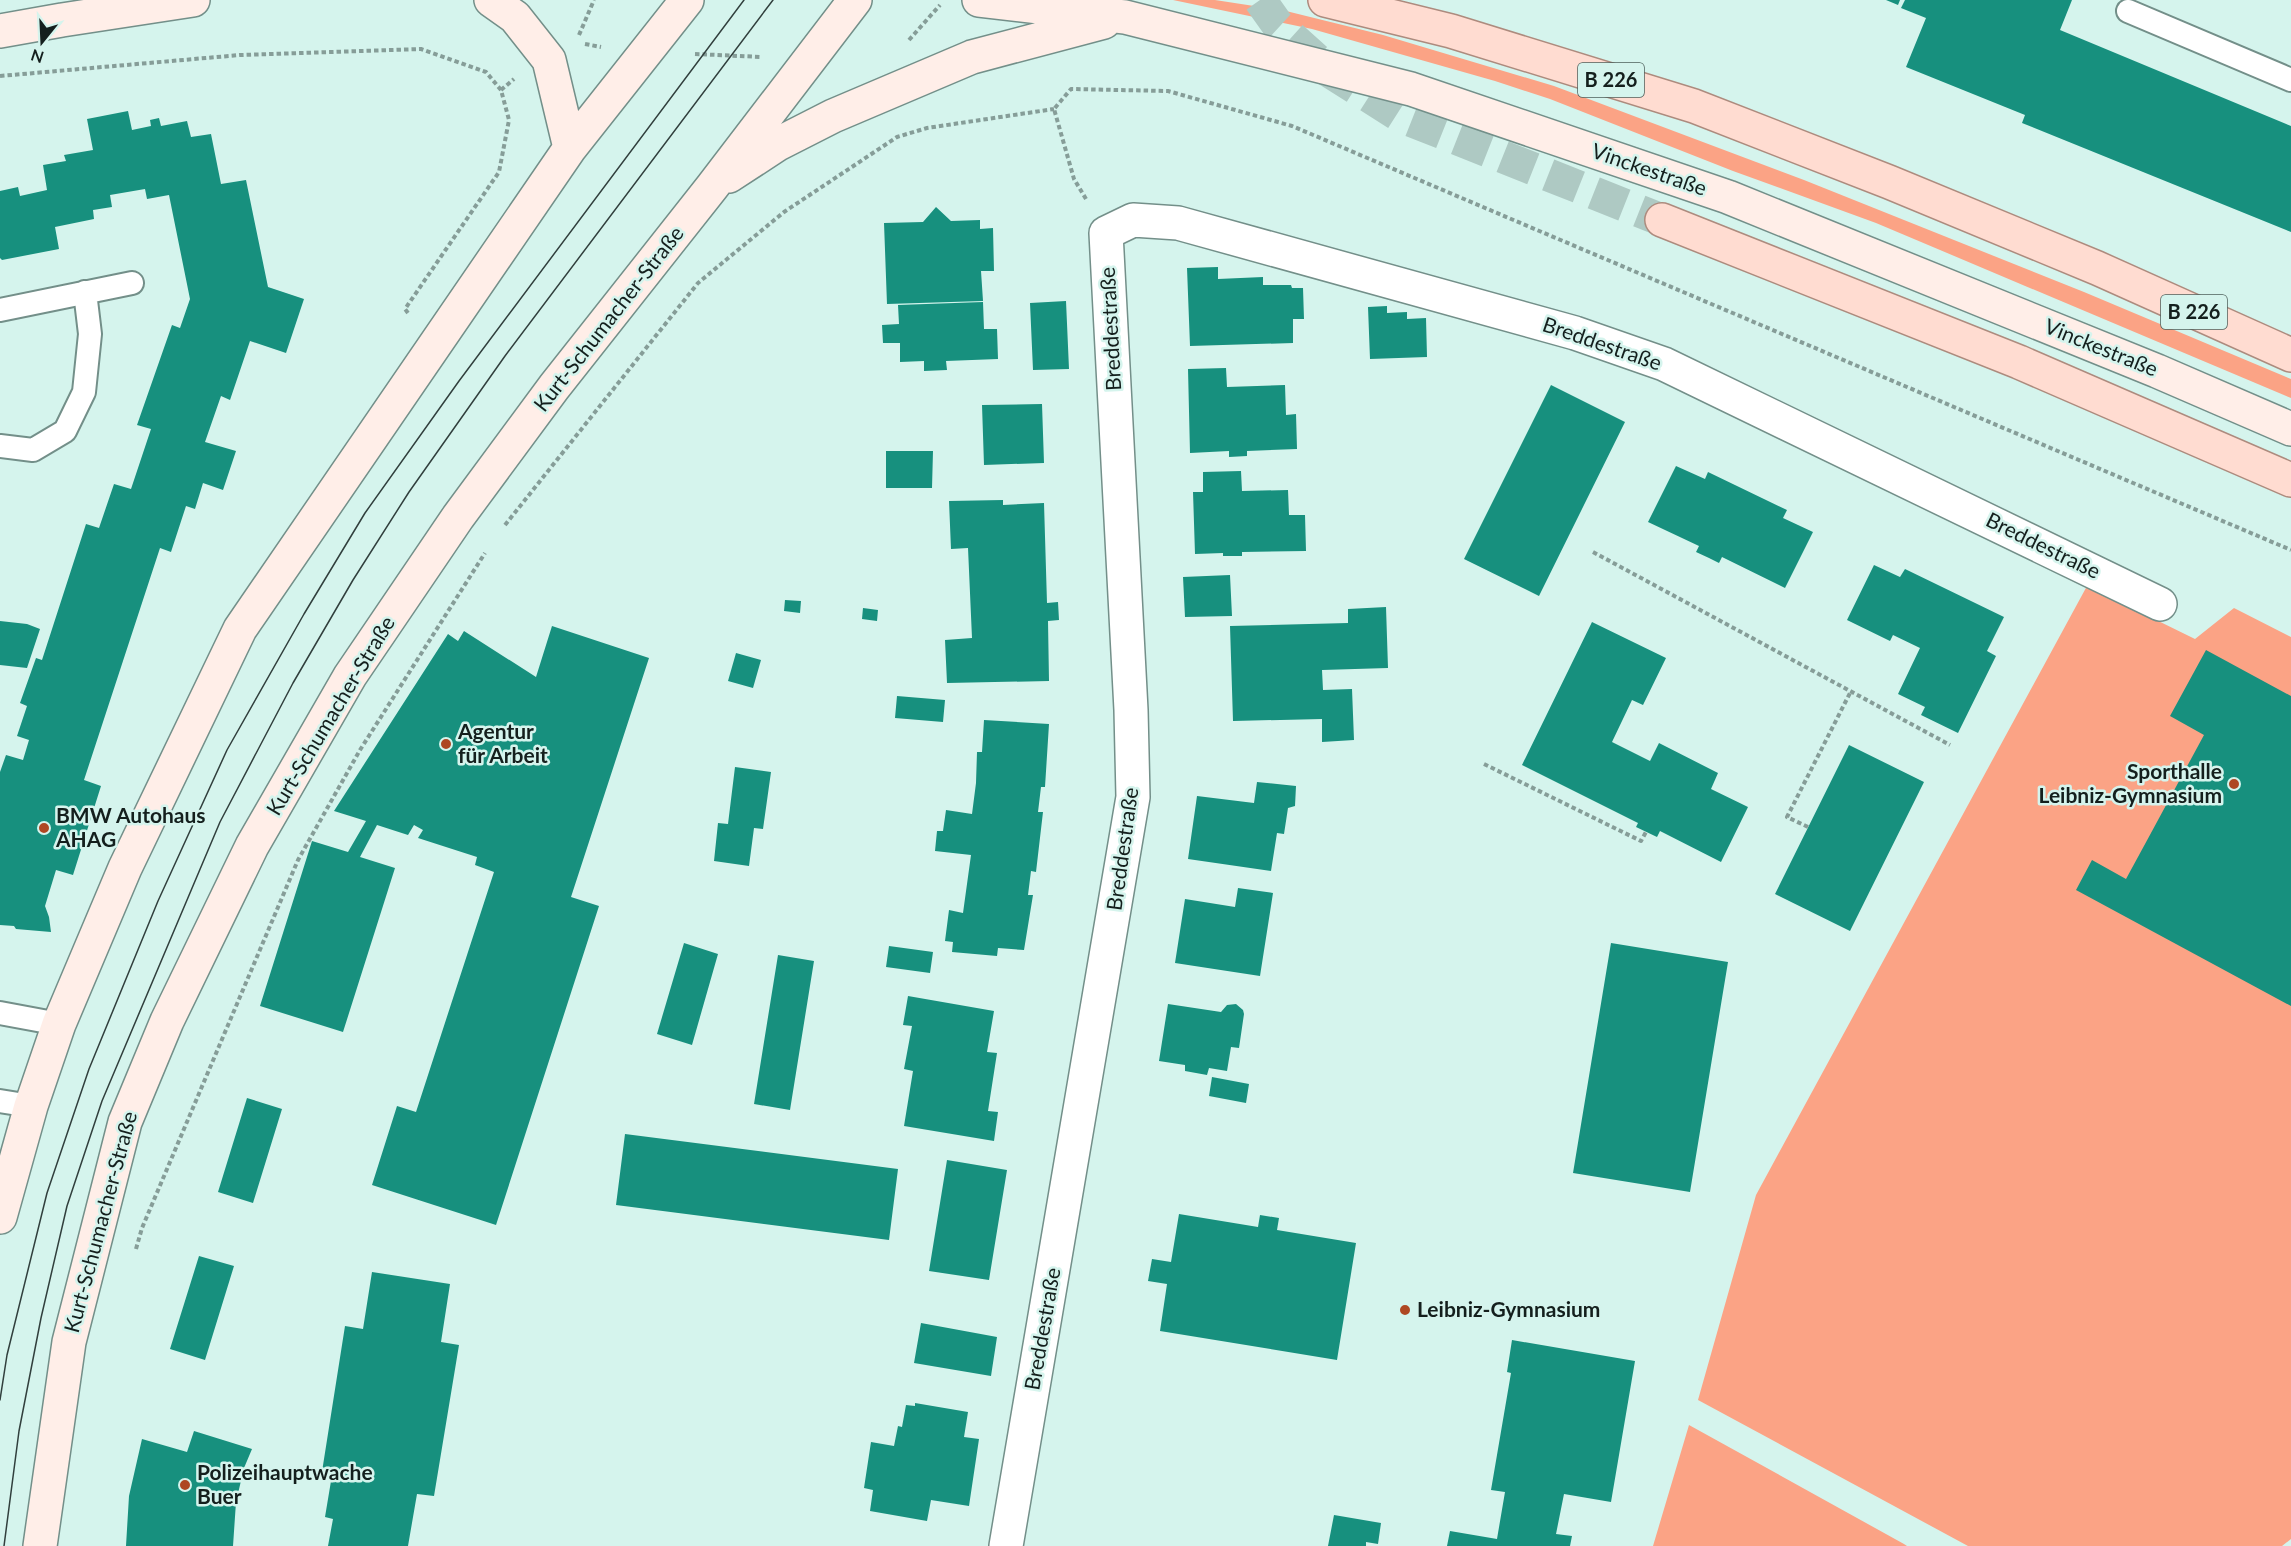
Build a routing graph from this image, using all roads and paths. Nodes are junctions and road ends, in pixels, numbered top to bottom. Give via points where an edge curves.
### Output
1 (193, 0) edge
2 (491, 0) edge
3 (594, 0) edge
4 (687, 0) edge
5 (855, 0) edge
6 (979, 0) edge
7 (1325, 0) edge
8 (2128, 11) dead end
9 (1125, 17) junction
10 (0, 32) edge
11 (642, 57) junction
12 (808, 61) junction
13 (0, 76) edge
14 (2291, 80) edge
15 (1054, 109) junction
16 (570, 148) junction
17 (712, 186) junction
18 (1662, 220) tunnel mouth
19 (1106, 233) junction
20 (132, 283) dead end
21 (85, 292) junction
22 (0, 310) edge
23 (433, 347) junction
24 (2291, 355) edge
25 (2291, 429) edge
26 (0, 446) edge
27 (2291, 480) edge
28 (502, 529) dead end
29 (488, 548) dead end
30 (2291, 550) edge
31 (1593, 552) dead end
32 (2160, 604) dead end
33 (1851, 691) junction
34 (1950, 745) dead end
35 (1484, 764) dead end
36 (1808, 827) dead end
37 (1646, 832) dead end
38 (0, 1013) edge
39 (59, 1024) junction
40 (16, 1103) edge
41 (0, 1217) edge
42 (136, 1250) dead end
43 (40, 1546) edge
44 (1006, 1546) edge

1 - 10 main road
2 - 16 main road via 515,17 549,60
3 - 11 path via 576,42
4 - 11 main road
5 - 12 main road, Kurt-Schumacher-Straße
6 - 9 main road, Vinckestraße
7 - 24 main road, B 226 via 1451,31 1694,106 2097,268
8 - 14 lane
9 - 17 main road via 972,57 833,116 778,144
9 - 25 main road, Vinckestraße via 1411,88 1728,197
11 - 12 path via 705,53
11 - 16 main road
12 - 17 main road, Kurt-Schumacher-Straße
13 - 23 path via 240,55 421,49 486,72 501,90 509,120 500,172 405,309
15 - 19 path via 1074,179
15 - 28 path via 897,136 784,212 698,283
15 - 30 path via 1071,89 1168,91 1292,126
16 - 23 main road
17 - 43 main road, Kurt-Schumacher-Straße via 458,517 350,676 252,846 167,1021 124,1122 69,1342
18 - 27 main road, Vinckestraße via 2019,362
19 - 32 street, Breddestraße via 1132,220 1178,223 1575,333 1664,364
19 - 44 street, Breddestraße via 1133,797
20 - 21 lane
21 - 22 lane
21 - 26 lane via 90,334 84,392 65,431 33,450
23 - 39 main road via 240,629 126,868
29 - 42 path via 360,750 298,860
31 - 33 path
33 - 34 path
33 - 36 path via 1787,817
35 - 37 path via 1641,841
38 - 39 lane
39 - 40 main road
40 - 41 main road

